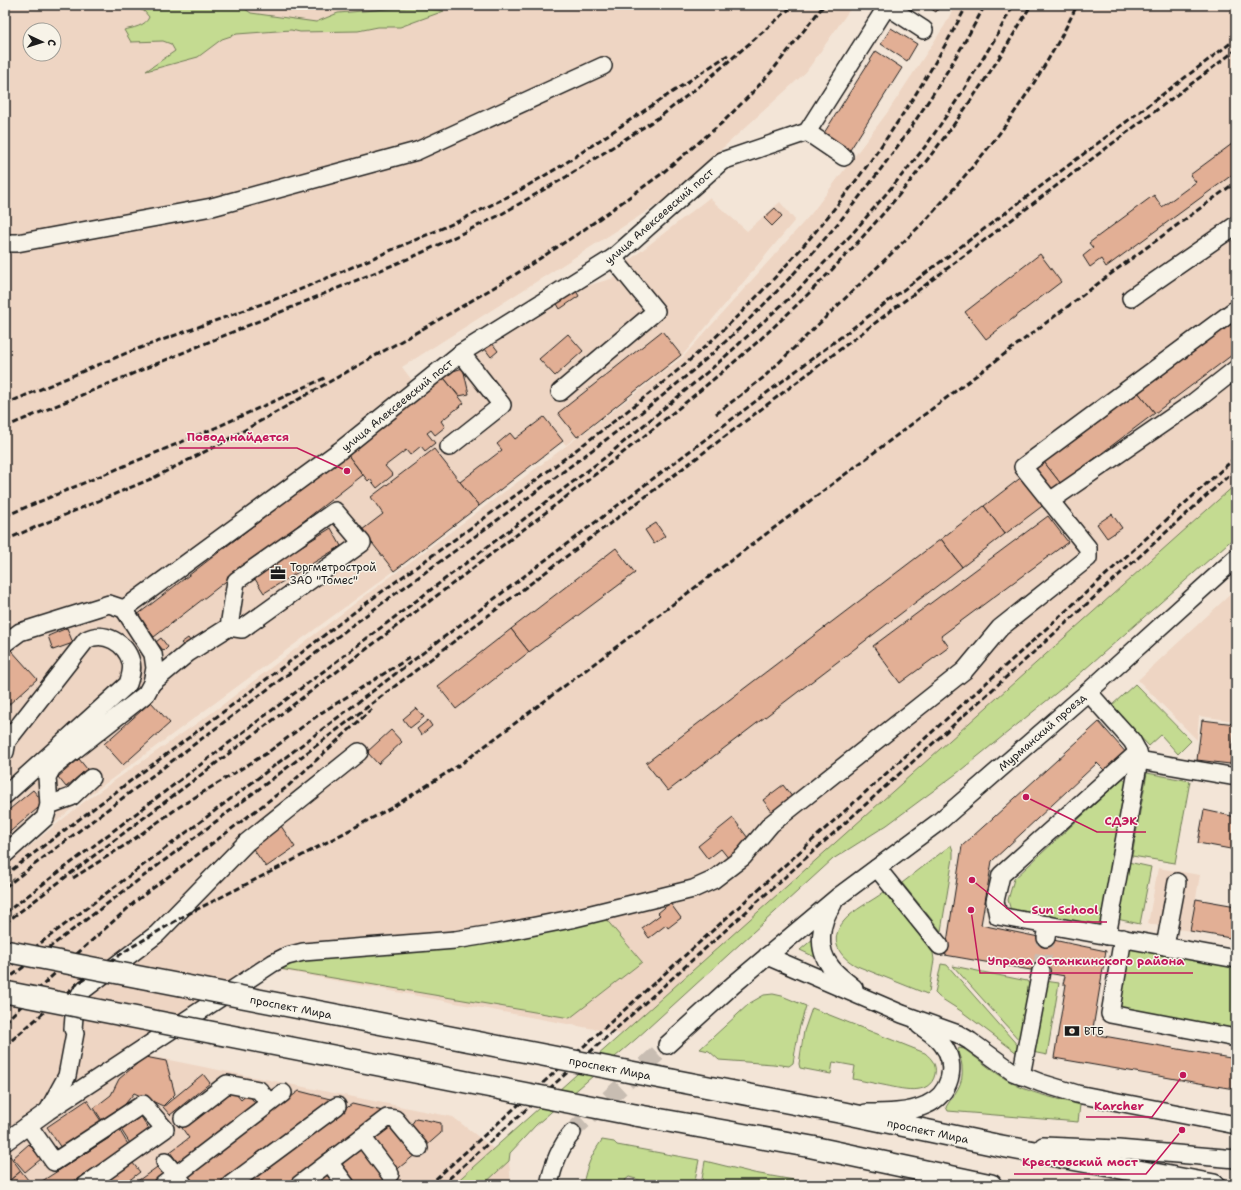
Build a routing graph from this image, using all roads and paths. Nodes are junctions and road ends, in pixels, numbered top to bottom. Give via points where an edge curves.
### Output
1 (924, 30) dead end
2 (603, 66) dead end
3 (807, 132) junction
4 (844, 157) dead end
5 (1236, 225) edge
6 (5, 243) edge
7 (613, 258) junction
8 (1132, 298) dead end
9 (1236, 310) edge
10 (461, 353) junction
11 (1236, 369) edge
12 (560, 392) dead end
13 (450, 447) dead end
14 (1050, 501) junction
15 (1236, 558) edge
16 (124, 609) junction
17 (229, 627) junction
18 (5, 642) edge
19 (152, 683) junction
20 (1088, 692) junction
21 (5, 752) edge
22 (359, 752) dead end
23 (1138, 756) junction
24 (1236, 777) edge
25 (91, 778) dead end
26 (5, 795) edge
27 (49, 806) junction
28 (5, 854) edge
29 (877, 868) junction
30 (1177, 882) dead end
31 (839, 896) junction
32 (1115, 937) junction
33 (940, 946) dead end
34 (1166, 946) junction
35 (5, 951) edge
36 (767, 956) junction
37 (1236, 959) edge
38 (1040, 972) tunnel mouth
39 (5, 992) edge
40 (870, 1000) junction
41 (902, 1014) junction
42 (1236, 1038) edge
43 (667, 1045) tunnel mouth
44 (1021, 1076) junction
45 (283, 1093) dead end
46 (269, 1103) junction
47 (337, 1106) dead end
48 (48, 1111) junction
49 (844, 1113) junction
50 (183, 1118) dead end
51 (28, 1125) junction
52 (1236, 1125) edge
53 (572, 1133) tunnel mouth
54 (362, 1137) junction
55 (5, 1142) edge
56 (996, 1145) junction
57 (419, 1148) dead end
58 (1236, 1158) edge
59 (165, 1162) dead end
60 (329, 1162) junction
61 (916, 1168) junction
62 (390, 1174) dead end
63 (180, 1180) edge
64 (86, 1185) edge
65 (163, 1185) edge
66 (230, 1185) edge
67 (299, 1185) edge
68 (346, 1185) edge
69 (549, 1185) edge
70 (946, 1185) edge
71 (991, 1185) edge
72 (1214, 1185) edge

1 - 3 street via 887,6
2 - 6 street via 417,151 212,207 17,243
3 - 4 street
3 - 7 street, улица Алексеевский пост via 722,161
5 - 8 street
7 - 10 street, улица Алексеевский пост
7 - 12 street via 656,311
9 - 14 street via 1022,467
10 - 13 street via 502,405
10 - 16 street, улица Алексеевский пост via 342,449
11 - 14 street via 1194,402
14 - 48 street via 1088,548 1088,558 1000,628 965,670 771,824 743,857 713,880 693,889 505,932 455,940 326,950 287,956
15 - 20 street, Мурманский проезд
16 - 18 street via 109,604 20,632
16 - 19 street via 153,654 155,668
17 - 17 street via 242,629 362,543 335,511 236,581
17 - 19 street via 188,653
19 - 27 street via 146,694 52,768 47,777
20 - 23 street via 1132,742
20 - 29 street, Мурманский проезд via 940,821
21 - 26 street via 7,741 86,640 103,636 121,645 128,654 131,664 128,684
22 - 48 street via 247,842 157,934 82,991 75,1004 72,1029 75,1033 67,1076
23 - 24 street
23 - 32 street
23 - 32 street via 1002,875 995,901 998,916 1047,931
25 - 27 street via 71,796
27 - 28 street via 45,818
29 - 31 street, Мурманский проезд
29 - 33 street
30 - 34 street
31 - 36 street, Мурманский проезд
31 - 40 street via 824,921 821,944 823,956 830,967
32 - 34 street
32 - 42 street via 1110,1014
34 - 37 street
35 - 49 main road, проспект Мира, bridge
36 - 40 street
36 - 43 street, Мурманский проезд
38 - 44 street
39 - 61 main road, bridge
40 - 41 street
41 - 44 street via 958,1034
41 - 49 street via 943,1044 951,1064 948,1085 936,1100 918,1108 875,1113
44 - 52 street via 1077,1094
45 - 46 street
46 - 50 street via 259,1090 227,1084
46 - 63 street
47 - 66 street
48 - 51 street
49 - 56 main road, проспект Мира
51 - 55 street
51 - 64 street via 54,1162 142,1104 165,1129
53 - 69 street via 558,1154
54 - 57 street via 387,1118 395,1119
54 - 60 street
54 - 62 street
56 - 58 street via 1118,1149
56 - 72 main road, проспект Мира
59 - 63 street
60 - 67 street
60 - 68 street
61 - 70 street
61 - 71 main road
63 - 65 street

